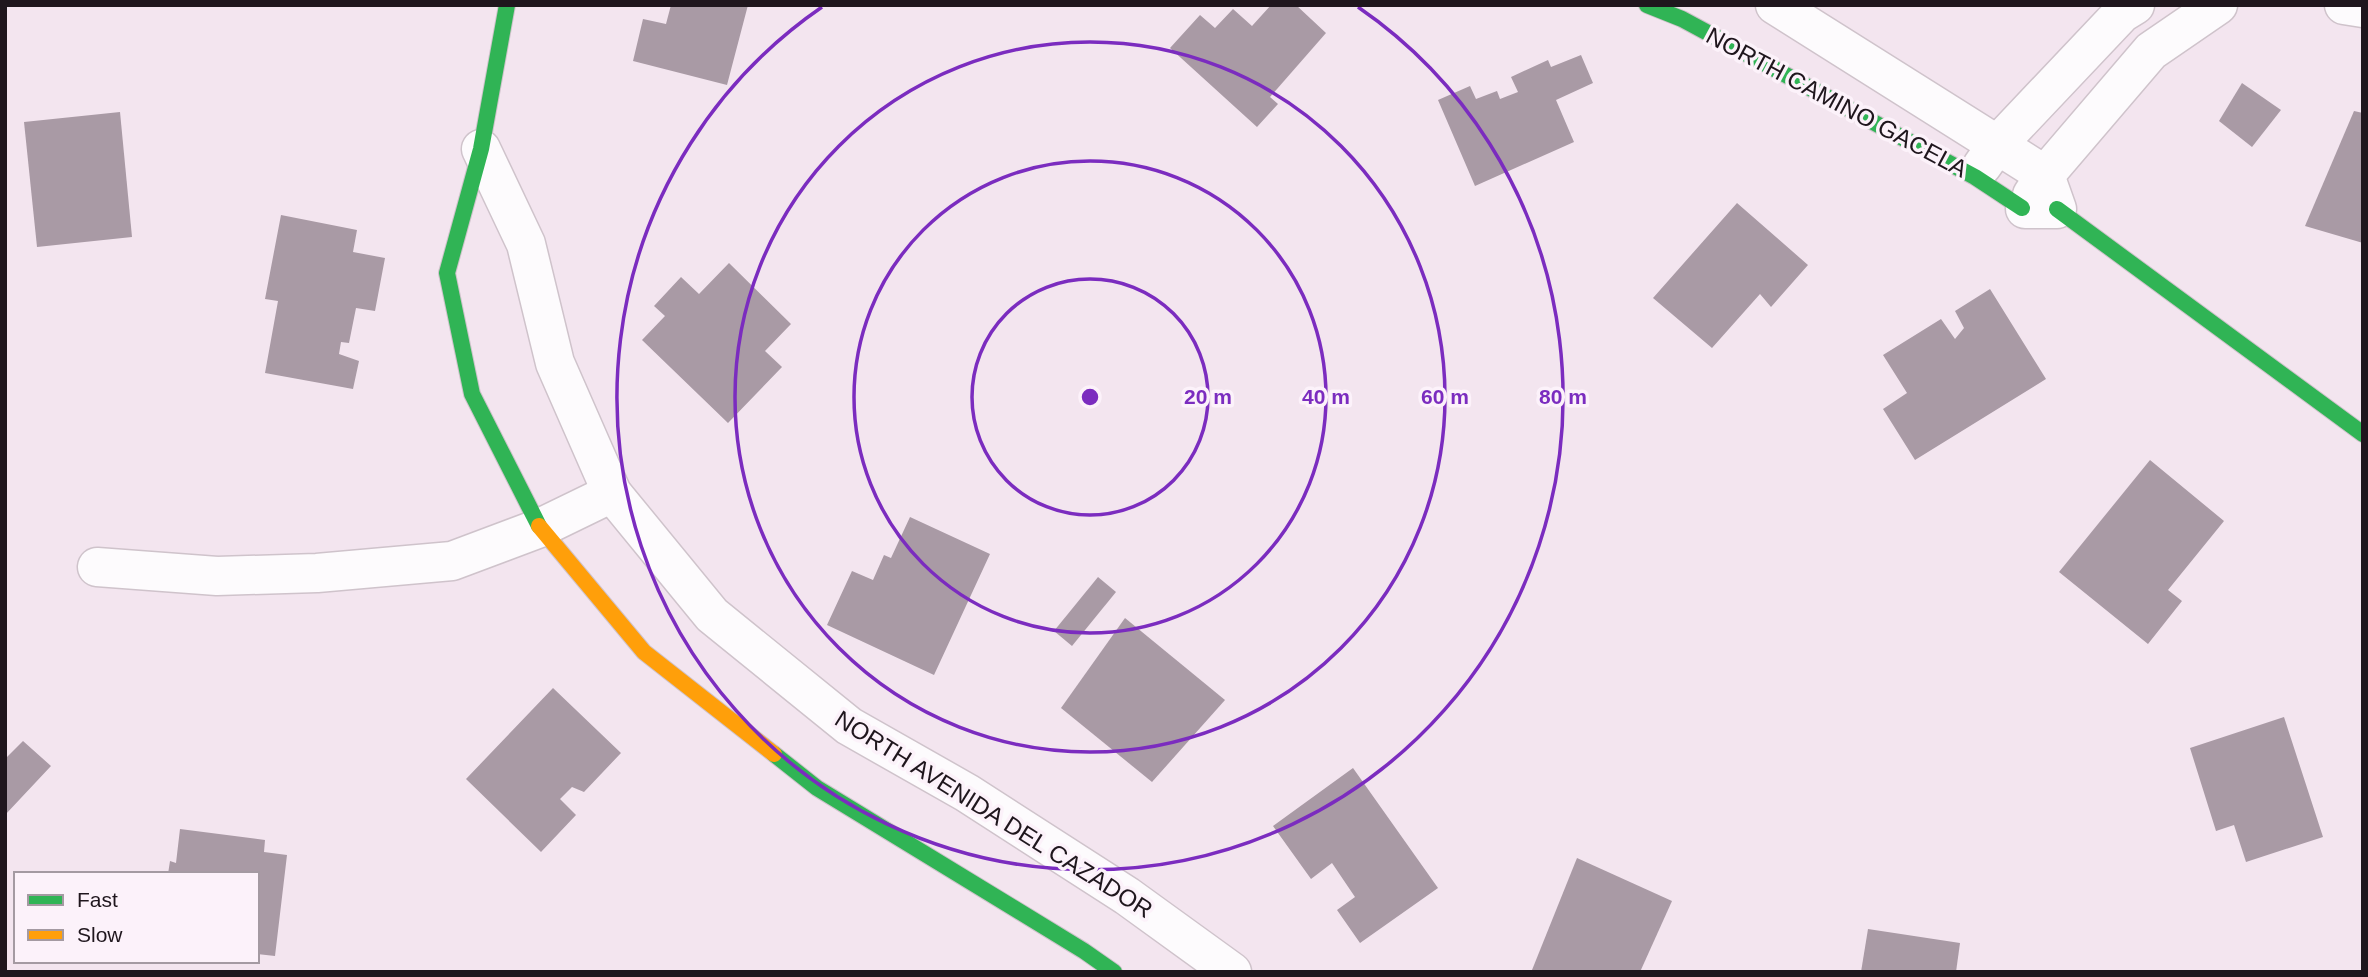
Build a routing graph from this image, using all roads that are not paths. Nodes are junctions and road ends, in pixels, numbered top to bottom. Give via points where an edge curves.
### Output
1 (507, 5) edge
2 (1647, 5) edge
3 (1775, 5) edge
4 (2135, 5) edge
5 (2218, 5) edge
6 (2344, 5) edge
7 (2363, 8) edge
8 (1997, 145) junction
9 (481, 149) junction
10 (1975, 177) junction
11 (2042, 197) junction
12 (2363, 434) edge
13 (612, 493) junction
14 (540, 528) junction
15 (97, 567) dead end
16 (1114, 972) edge
17 (1232, 972) edge

1 - 9 street
2 - 10 street, NORTH CAMINO GACELA via 1682,19
3 - 8 street, NORTH CAMINO GACELA
4 - 8 street
5 - 11 street via 2151,51
6 - 7 street
8 - 10 street
8 - 11 street, NORTH CAMINO GACELA
9 - 13 street, NORTH AVENIDA DEL CAZADOR via 526,244 555,363
9 - 14 street via 447,274 472,394
10 - 11 street, NORTH CAMINO GACELA
11 - 12 street, NORTH CAMINO GACELA
13 - 14 street
13 - 17 street, NORTH AVENIDA DEL CAZADOR via 712,615 849,726 1013,822
14 - 15 street via 452,561 317,573 217,576
14 - 16 street via 644,652 817,788

